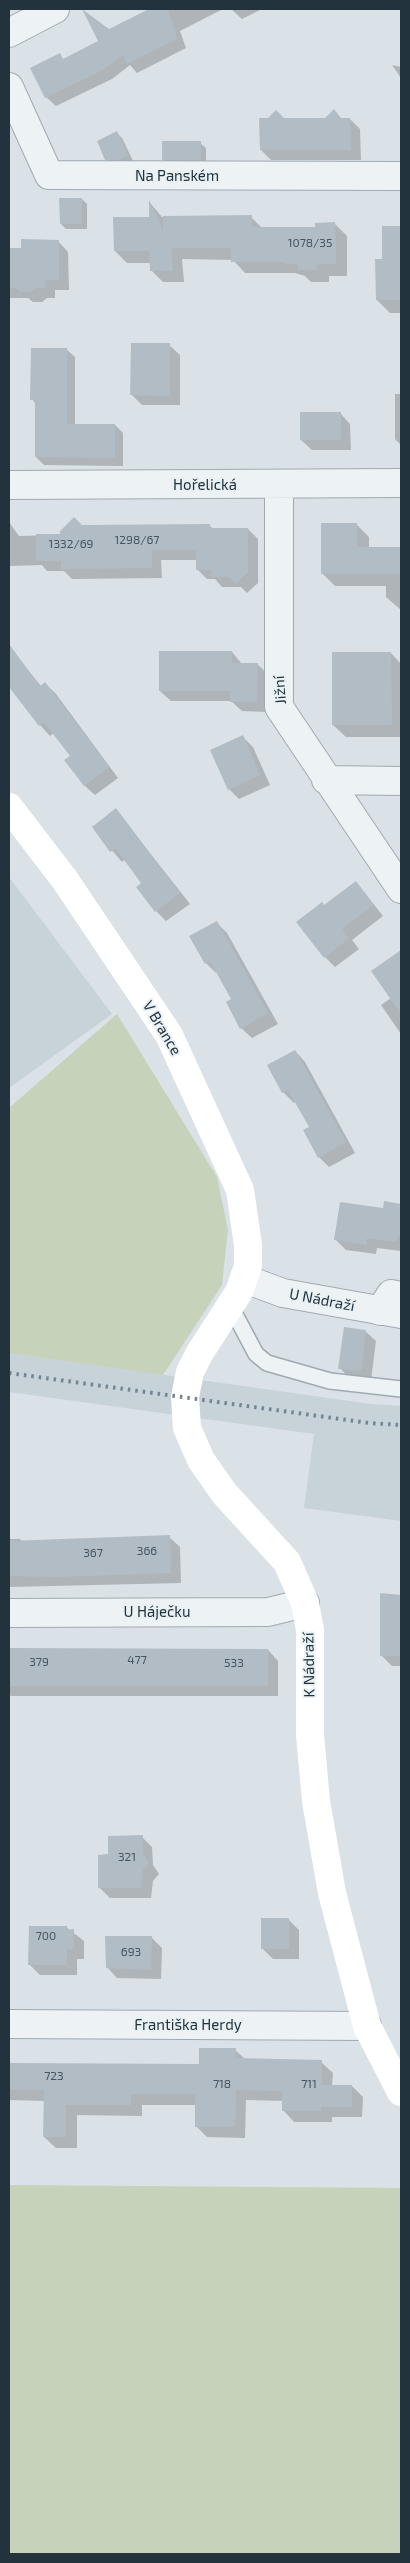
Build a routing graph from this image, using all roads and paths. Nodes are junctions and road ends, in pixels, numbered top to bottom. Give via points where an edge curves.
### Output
1 (55, 9) edge
2 (9, 33) edge
3 (9, 88) edge
4 (401, 176) edge
5 (401, 483) edge
6 (9, 485) edge
7 (279, 485) junction
8 (326, 780) junction
9 (401, 781) edge
10 (9, 807) edge
11 (401, 889) edge
12 (245, 1278) junction
13 (230, 1305) junction
14 (394, 1307) edge
15 (401, 1389) edge
16 (305, 1603) junction
17 (9, 1613) edge
18 (9, 2024) edge
19 (367, 2026) junction
20 (401, 2092) edge

1 - 2 street
3 - 4 street, Na Panském via 49,176
5 - 7 street, Hořelická
6 - 7 street, Hořelická
7 - 8 street, Jižní via 279,707
8 - 9 street
8 - 11 street, Jižní
10 - 12 main road, V Brance via 64,880 169,1035 240,1190 248,1245
12 - 13 main road, K Nádraží
12 - 14 street, U Nádraží via 283,1293
13 - 15 lane via 256,1354 267,1363 330,1381
13 - 16 main road, K Nádraží via 190,1372 185,1397 186,1428 201,1460 224,1492 287,1562
16 - 17 street, U Háječku via 268,1612
16 - 19 main road, K Nádraží via 310,1630 310,1736 316,1801 332,1893
18 - 19 street, Františka Herdy
19 - 20 main road, K Nádraží

